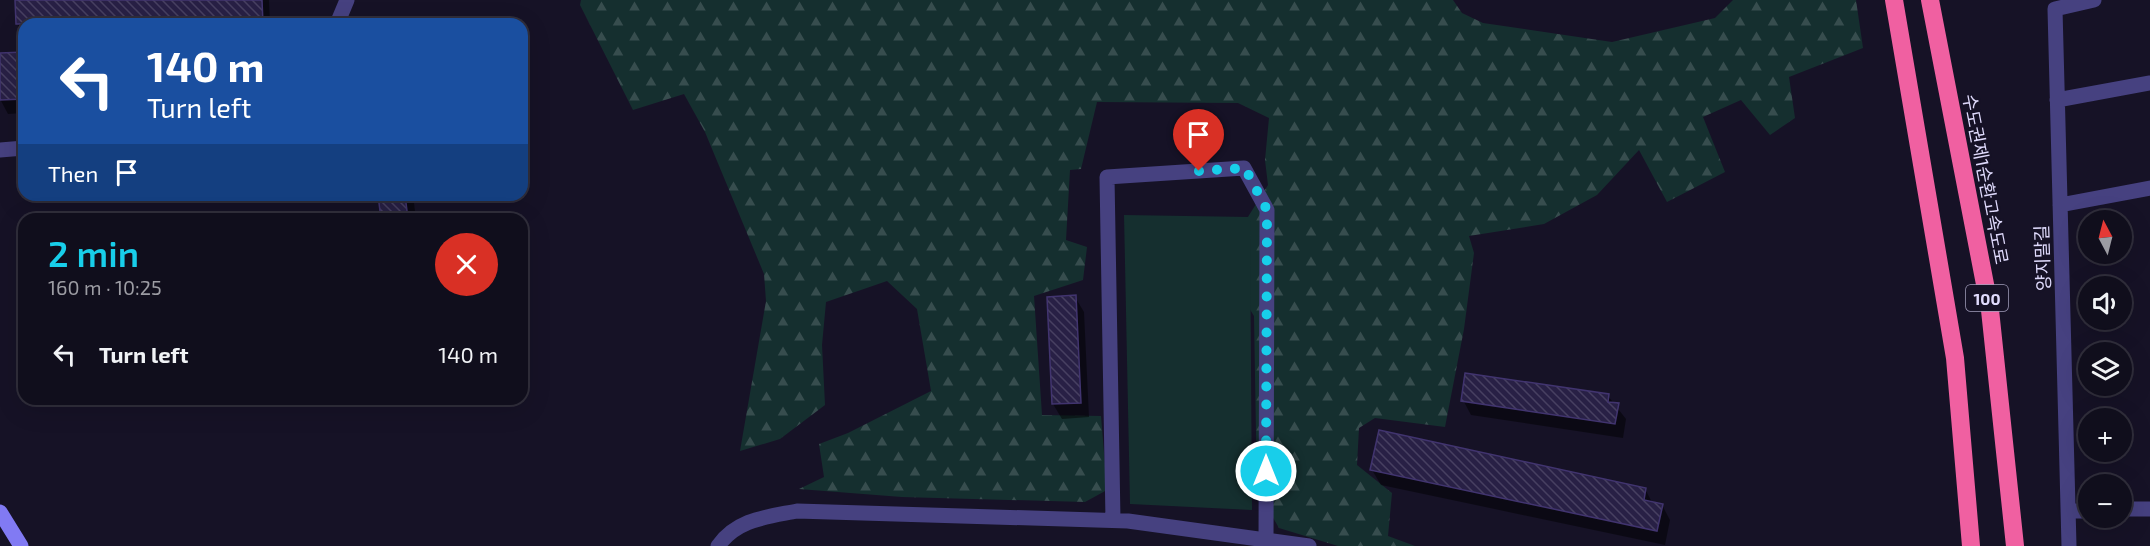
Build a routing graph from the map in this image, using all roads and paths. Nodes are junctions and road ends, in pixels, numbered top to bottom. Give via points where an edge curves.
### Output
1 (347, 0) edge
2 (1894, 0) edge
3 (1930, 0) edge
4 (2094, 0) edge
5 (340, 18) edge
6 (2150, 82) edge
7 (2057, 100) junction
8 (18, 148) edge
9 (0, 150) edge
10 (2150, 188) edge
11 (2060, 205) junction
12 (2150, 508) edge
13 (2132, 509) edge
14 (2068, 511) junction
15 (2078, 511) edge
16 (0, 512) edge
17 (1113, 520) junction
18 (1266, 542) junction
19 (21, 546) edge
20 (718, 546) edge
21 (1309, 546) edge
22 (1971, 546) edge
23 (2015, 546) edge
24 (2069, 546) edge

1 - 5 street
2 - 22 highway, 100 via 1955,358
3 - 23 highway, 수도권제1순환고속도로 / 100 via 1990,310
4 - 7 street, 양지말길 via 2055,9
6 - 7 street
7 - 11 street, 양지말길
8 - 9 street
10 - 11 street
11 - 14 street, 양지말길
12 - 13 street
14 - 15 street
14 - 24 street, 양지말길
16 - 19 main road
17 - 18 street
17 - 18 street via 1107,177 1245,168 1267,210
17 - 20 street via 797,511 748,521 725,536
18 - 21 street

